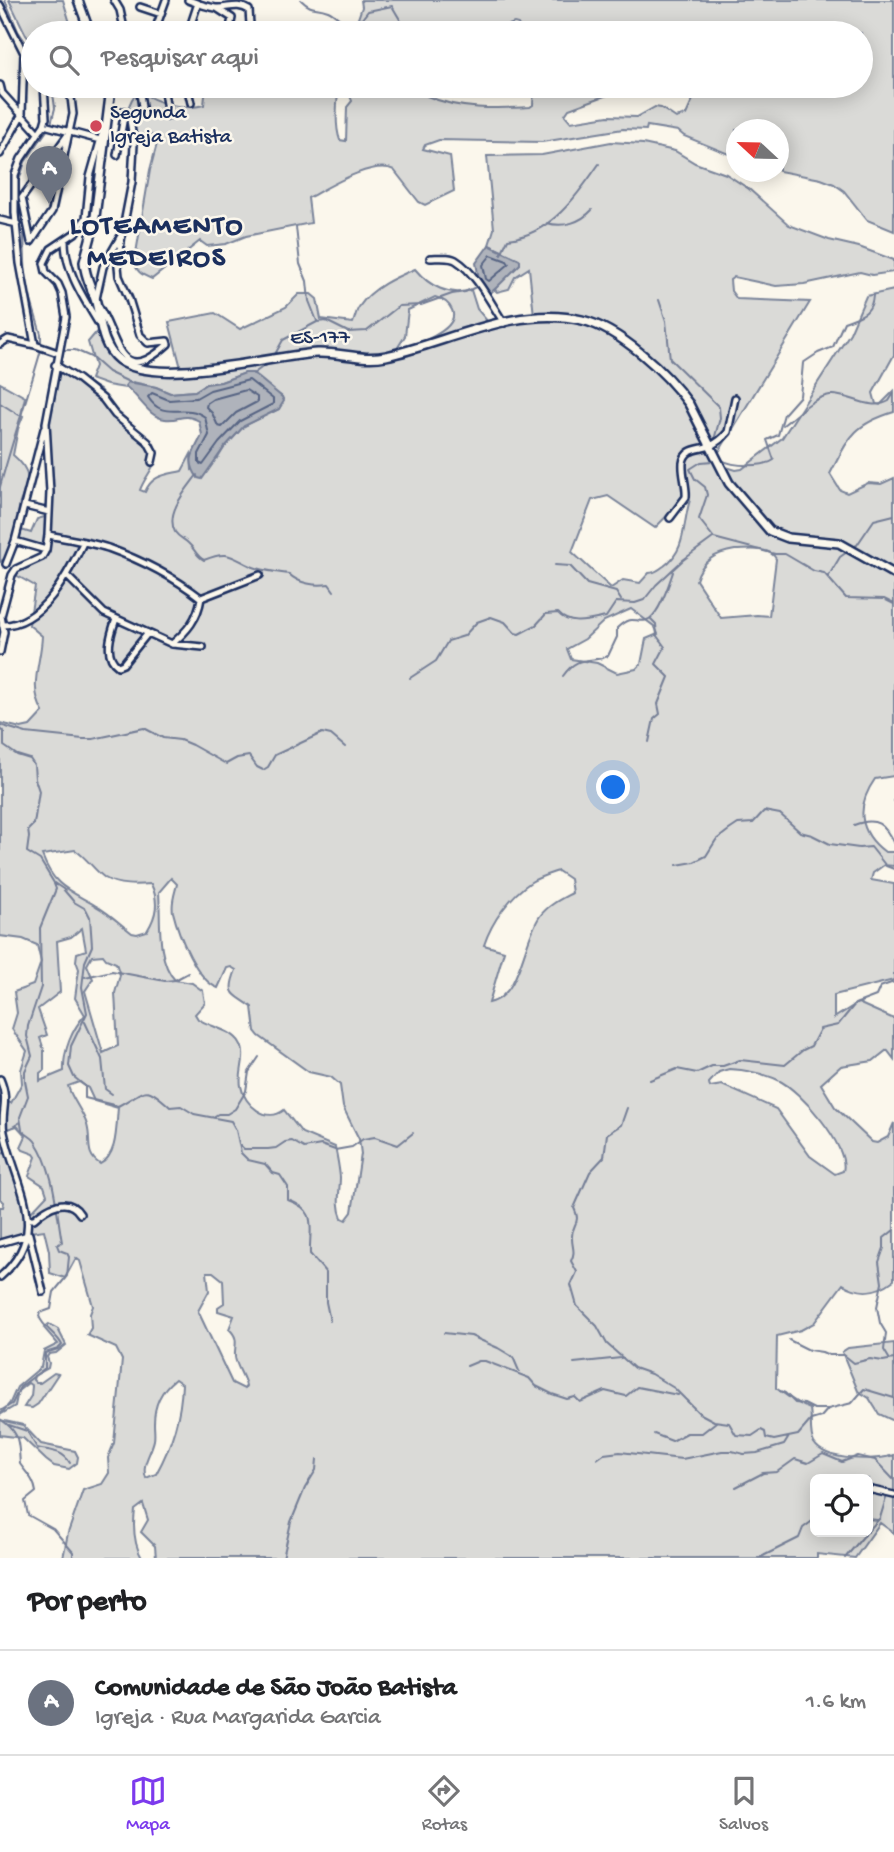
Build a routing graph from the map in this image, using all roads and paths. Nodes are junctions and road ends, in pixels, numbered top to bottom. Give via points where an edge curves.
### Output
1 (78, 0) edge
2 (114, 0) edge
3 (166, 0) edge
4 (188, 0) edge
5 (198, 2) edge
6 (0, 5) edge
7 (140, 7) dead end
8 (218, 9) junction
9 (161, 14) junction
10 (86, 21) edge
11 (122, 21) edge
12 (159, 21) edge
13 (192, 21) edge
14 (231, 21) edge
15 (250, 21) edge
16 (21, 47) edge
17 (0, 85) edge
18 (1, 95) edge
19 (23, 98) edge
20 (45, 98) edge
21 (71, 98) edge
22 (108, 98) edge
23 (141, 98) edge
24 (165, 98) edge
25 (190, 98) edge
26 (191, 103) dead end
27 (108, 107) junction
28 (127, 113) junction
29 (22, 114) junction
30 (167, 116) dead end
31 (44, 125) junction
32 (38, 133) junction
33 (69, 133) junction
34 (102, 139) junction
35 (0, 154) edge
36 (117, 155) dead end
37 (52, 157) junction
38 (64, 162) junction
39 (0, 220) edge
40 (17, 224) junction
41 (122, 234) junction
42 (62, 241) junction
43 (430, 258) dead end
44 (96, 302) junction
45 (504, 323) junction
46 (99, 324) junction
47 (0, 344) edge
48 (39, 346) junction
49 (58, 353) junction
50 (55, 365) junction
51 (736, 398) dead end
52 (46, 424) junction
53 (710, 446) junction
54 (152, 462) dead end
55 (25, 506) junction
56 (49, 512) junction
57 (670, 518) dead end
58 (48, 535) junction
59 (15, 541) junction
60 (83, 542) junction
61 (46, 550) junction
62 (3, 563) edge
63 (16, 569) junction
64 (894, 574) edge
65 (260, 575) dead end
66 (67, 576) junction
67 (0, 590) edge
68 (8, 591) junction
69 (201, 598) junction
70 (1, 618) edge
71 (116, 619) junction
72 (2, 625) junction
73 (148, 633) junction
74 (172, 644) junction
75 (204, 647) dead end
76 (0, 652) edge
77 (0, 1079) edge
78 (80, 1214) dead end
79 (28, 1219) junction
80 (28, 1233) junction
81 (0, 1243) edge
82 (0, 1277) edge
83 (43, 1292) dead end
84 (873, 1490) edge
85 (894, 1495) edge

1 - 10 main road
2 - 11 street
3 - 9 street
4 - 5 street
5 - 8 street
5 - 13 street
6 - 16 street
7 - 9 street
8 - 14 street
8 - 15 street via 245,7
9 - 12 street
17 - 18 street
18 - 29 street
19 - 29 street
20 - 31 street
21 - 33 street
22 - 27 main road, ES-177
23 - 28 street via 138,112
24 - 30 street
25 - 26 street
27 - 28 street
27 - 34 main road, ES-177
28 - 36 street
28 - 41 street via 134,162
29 - 32 street
29 - 35 street
31 - 32 street
31 - 33 street
32 - 40 street via 15,175
33 - 34 street
33 - 37 street
33 - 38 street
34 - 42 street via 90,177 86,218
34 - 44 main road, ES-177 via 94,225 84,262
37 - 38 street
37 - 38 street via 22,198 31,242 52,211
39 - 40 street
40 - 48 street via 23,285
41 - 44 street via 103,267
41 - 44 street via 119,276 140,335 148,343 168,344 146,361 128,359 119,353
42 - 46 street via 69,268
42 - 49 street via 47,254 44,264 58,284 66,308
43 - 45 street via 457,260
44 - 46 main road, ES-177 / ES-177
45 - 46 main road, ES-177 / ES-177 via 378,358 317,353 172,372 132,367 121,361 110,350
45 - 53 main road, ES-177 / ES-177 via 545,317 584,321 614,334 672,382 690,404
47 - 48 street via 8,339
48 - 49 street
49 - 50 street
50 - 52 street
50 - 54 street via 103,399 148,442 154,453
51 - 53 street via 728,432
52 - 55 street
52 - 56 street
53 - 57 street via 686,454 686,498
53 - 64 main road, ES-177 via 729,483 769,531 839,544
55 - 56 street
55 - 59 street
56 - 58 street
58 - 60 street
58 - 61 street
59 - 61 street
59 - 62 street
60 - 66 street
60 - 69 street via 129,557
61 - 63 street
62 - 63 street
63 - 68 street
65 - 69 street
66 - 71 street
66 - 72 street via 25,621
67 - 68 street
68 - 70 street
69 - 74 street via 189,629
70 - 72 street
71 - 73 street
71 - 73 street via 110,657 118,666
72 - 76 street
73 - 74 street
74 - 75 street
77 - 79 street via 6,1096 4,1132
78 - 79 street via 65,1203
79 - 80 street
80 - 81 street
80 - 82 street via 21,1253
80 - 83 street
84 - 85 street

